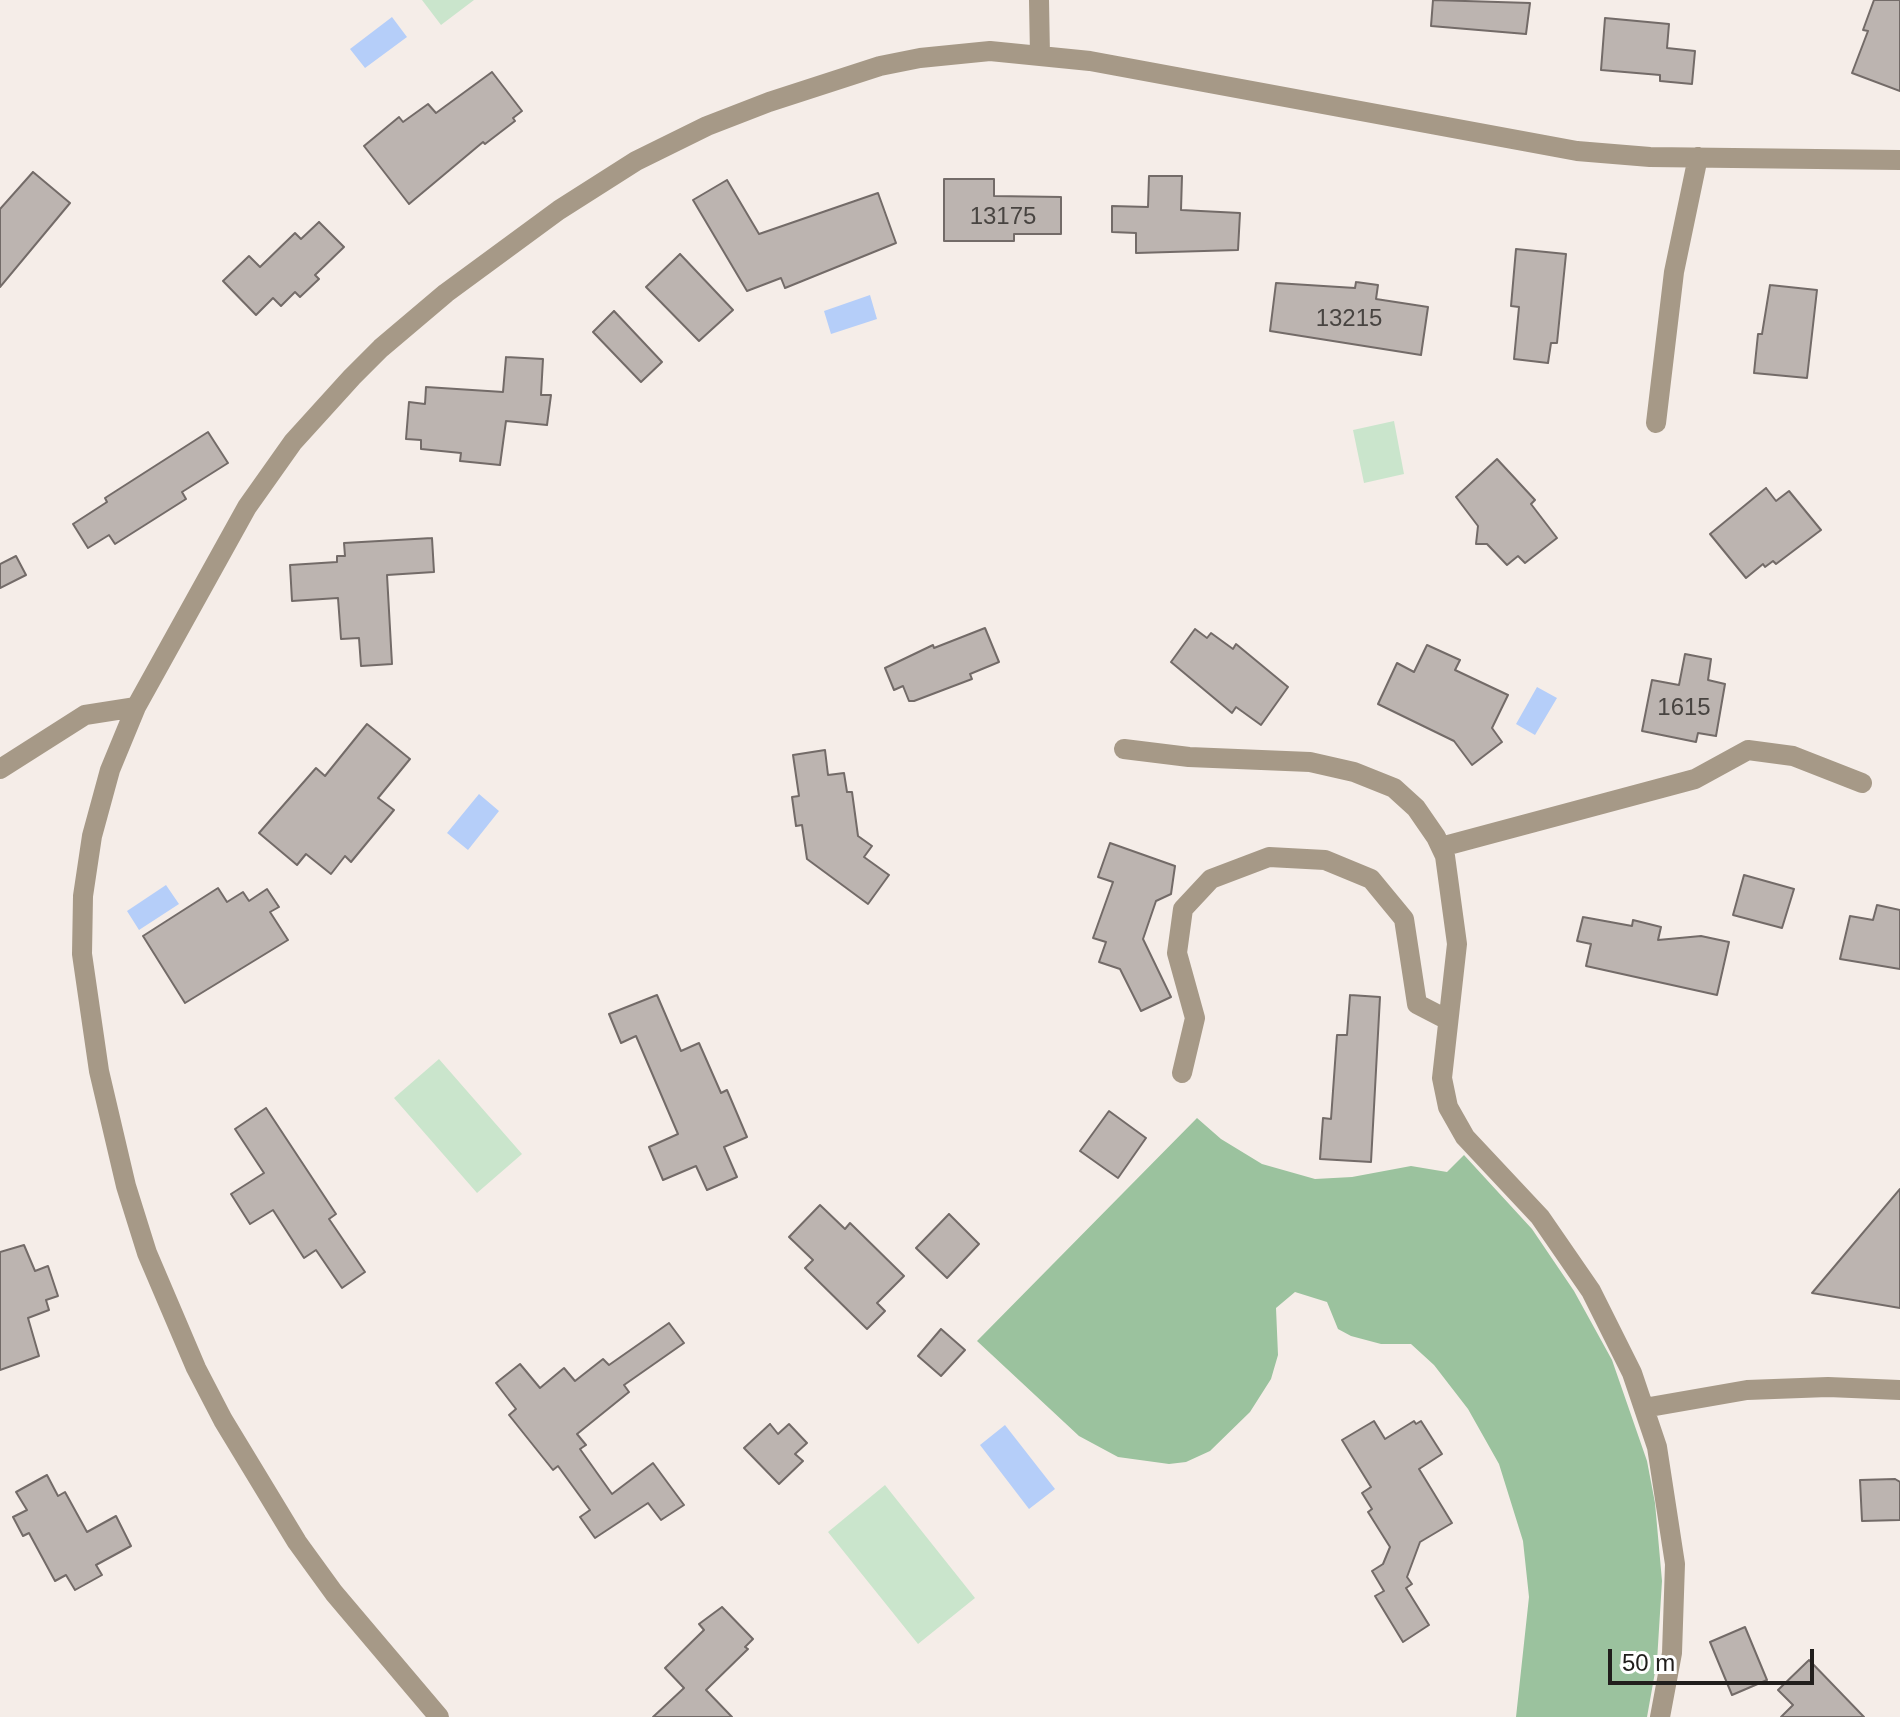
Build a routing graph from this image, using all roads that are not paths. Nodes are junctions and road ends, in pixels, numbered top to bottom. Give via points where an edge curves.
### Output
1 (1039, 0) edge
2 (1040, 55) junction
3 (1698, 157) junction
4 (1900, 160) edge
5 (1656, 423) dead end
6 (136, 707) junction
7 (1124, 749) dead end
8 (0, 769) edge
9 (1862, 783) dead end
10 (1441, 847) junction
11 (1448, 1020) junction
12 (1182, 1073) dead end
13 (1900, 1390) edge
14 (1644, 1408) junction
15 (439, 1717) edge
16 (1660, 1717) edge

1 - 2 street
2 - 3 street via 1577,151
2 - 6 street via 952,54 834,80 672,142 559,210 396,334 293,442 247,507
3 - 4 street
3 - 5 street via 1674,272
6 - 8 street via 85,715
6 - 15 street via 110,770 92,836 81,927 109,1121 145,1246 196,1368 259,1481 326,1582
7 - 10 street via 1310,762 1354,772 1394,788 1416,808
9 - 10 street via 1793,756 1748,750 1695,779
10 - 11 street via 1457,944
11 - 12 street via 1417,1004 1404,919 1371,879 1325,860 1269,857 1211,879 1183,909 1177,953 1195,1018
11 - 14 street via 1442,1078 1448,1107 1465,1137 1540,1217 1591,1291
13 - 14 street via 1747,1390
14 - 16 street via 1657,1447 1675,1564 1672,1653

